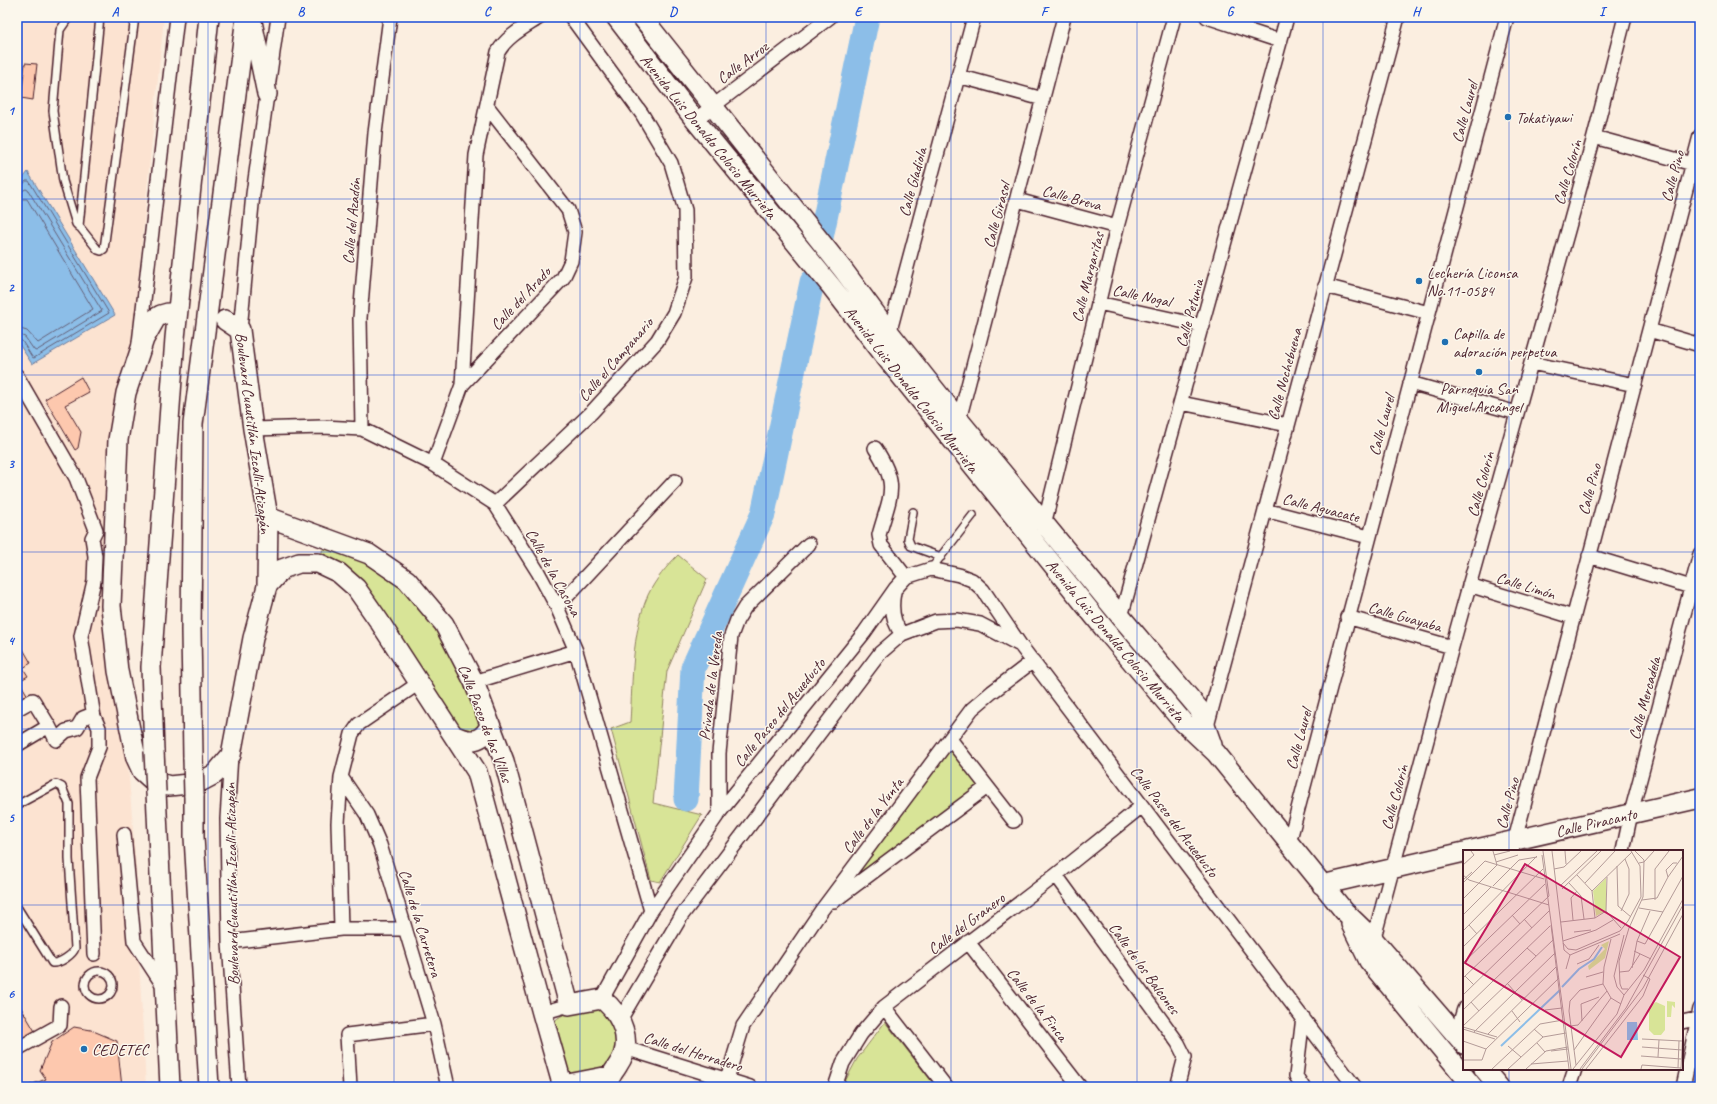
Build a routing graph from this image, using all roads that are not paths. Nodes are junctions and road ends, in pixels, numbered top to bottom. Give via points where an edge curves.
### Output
1 (69, 17) edge
2 (100, 17) edge
3 (134, 17) edge
4 (177, 17) edge
5 (209, 17) edge
6 (246, 17) edge
7 (251, 17) edge
8 (278, 17) edge
9 (390, 17) edge
10 (540, 17) edge
11 (571, 17) edge
12 (616, 17) edge
13 (830, 17) edge
14 (974, 17) edge
15 (1064, 17) edge
16 (1174, 17) edge
17 (1207, 17) edge
18 (1287, 17) edge
19 (1398, 17) edge
20 (1507, 17) edge
21 (1625, 17) edge
22 (646, 18) edge
23 (1280, 42) junction
24 (958, 76) junction
25 (267, 94) junction
26 (1043, 99) junction
27 (487, 106) junction
28 (712, 107) junction
29 (695, 120) junction
30 (1700, 136) edge
31 (1594, 137) junction
32 (1693, 164) junction
33 (1017, 200) junction
34 (80, 227) junction
35 (1117, 227) junction
36 (844, 271) junction
37 (831, 286) junction
38 (1325, 286) junction
39 (1098, 303) junction
40 (168, 313) tunnel mouth
41 (1429, 313) junction
42 (225, 320) tunnel mouth
43 (1203, 326) junction
44 (240, 330) junction
45 (1649, 330) junction
46 (890, 332) junction
47 (1700, 346) edge
48 (884, 355) junction
49 (136, 363) junction
50 (1531, 363) junction
51 (17, 376) edge
52 (1410, 383) junction
53 (462, 385) junction
54 (1635, 385) junction
55 (1182, 403) junction
56 (1517, 413) junction
57 (959, 420) junction
58 (1288, 425) junction
59 (253, 429) junction
60 (362, 429) junction
61 (876, 448) dead end
62 (433, 464) junction
63 (675, 481) dead end
64 (496, 504) junction
65 (162, 509) junction
66 (1265, 510) junction
67 (913, 512) dead end
68 (973, 515) dead end
69 (192, 517) junction
70 (268, 517) junction
71 (1044, 524) junction
72 (326, 537) junction
73 (1369, 537) junction
74 (809, 544) dead end
75 (1038, 547) junction
76 (1700, 554) edge
77 (1589, 556) junction
78 (941, 557) junction
79 (318, 563) junction
80 (931, 570) junction
81 (906, 577) junction
82 (1469, 585) junction
83 (267, 586) junction
84 (1691, 587) junction
85 (895, 589) junction
86 (557, 607) junction
87 (1121, 617) junction
88 (1348, 617) junction
89 (1573, 618) junction
90 (902, 634) junction
91 (1021, 646) junction
92 (1452, 647) junction
93 (576, 651) junction
94 (1033, 661) junction
95 (474, 682) junction
96 (420, 683) junction
97 (17, 709) edge
98 (94, 717) junction
99 (490, 725) junction
100 (49, 726) junction
101 (453, 735) junction
102 (1204, 735) junction
103 (950, 739) junction
104 (17, 745) edge
105 (231, 755) junction
106 (341, 777) junction
107 (986, 787) junction
108 (1700, 798) edge
109 (17, 805) edge
110 (1142, 806) junction
111 (719, 813) junction
112 (1631, 814) junction
113 (1014, 821) dead end
114 (124, 834) dead end
115 (1289, 842) junction
116 (1513, 846) edge
117 (1477, 850) edge
118 (1623, 850) edge
119 (1463, 852) edge
120 (1392, 869) junction
121 (1056, 875) junction
122 (1322, 885) junction
123 (17, 907) edge
124 (651, 911) junction
125 (821, 911) junction
126 (1344, 911) junction
127 (341, 929) junction
128 (405, 929) junction
129 (1372, 939) junction
130 (229, 942) junction
131 (968, 942) junction
132 (94, 954) dead end
133 (1369, 961) junction
134 (164, 987) junction
135 (602, 999) junction
136 (61, 1006) dead end
137 (569, 1006) junction
138 (884, 1007) junction
139 (542, 1013) junction
140 (1699, 1015) edge
141 (1303, 1017) junction
142 (1463, 1017) edge
143 (620, 1020) junction
144 (1683, 1022) edge
145 (434, 1024) junction
146 (1460, 1040) edge
147 (625, 1048) junction
148 (17, 1050) edge
149 (1490, 1070) edge
150 (1576, 1070) edge
151 (726, 1079) junction
152 (608, 1081) edge
153 (1294, 1081) edge
154 (563, 1086) edge
155 (170, 1087) edge
156 (209, 1087) edge
157 (239, 1087) edge
158 (350, 1087) edge
159 (448, 1087) edge
160 (750, 1087) edge
161 (835, 1087) edge
162 (946, 1087) edge
163 (1080, 1087) edge
164 (1176, 1087) edge
165 (1303, 1087) edge
166 (1355, 1087) edge
167 (1473, 1087) edge
168 (1499, 1087) edge
169 (1569, 1087) edge
170 (1683, 1087) edge

1 - 34 lane via 60,30 53,111 63,181 76,224
2 - 34 lane
3 - 34 lane via 103,250 98,250
4 - 49 street
5 - 65 street via 175,338
6 - 69 street, Boulevard Cuautitlán Izcalli-Atizapán via 193,424
7 - 25 street
8 - 25 street, Boulevard Cuautitlán Izcalli-Atizapán
9 - 60 street, Calle del Azadón via 375,133 360,318
10 - 27 street, Calle del Arado via 503,43 498,52
11 - 64 street, Calle el Campanario via 642,114 671,163 685,210 686,277 674,313 657,341 591,413
12 - 29 street, Avenida Luis Donaldo Colosio Murrieta
13 - 28 street, Calle Arroz
14 - 24 street, Calle Gladiola
15 - 26 street, Calle Girasol
16 - 35 street, Calle Margaritas
17 - 23 street
18 - 23 street, Calle Petunia
19 - 38 street, Calle Nochebuena
20 - 41 street, Calle Laurel
21 - 31 street, Calle Colorín
22 - 28 street, Avenida Luis Donaldo Colosio Murrieta
23 - 43 street, Calle Petunia
24 - 26 street
24 - 46 street, Calle Gladiola
25 - 44 street, Boulevard Cuautitlán Izcalli-Atizapán via 253,194
26 - 33 street, Calle Girasol
27 - 53 street, Calle del Arado via 476,155
27 - 53 street, Calle del Arado via 568,210 575,232 571,261 563,278
28 - 29 street, Calle Arroz
28 - 36 street, Avenida Luis Donaldo Colosio Murrieta
29 - 37 street, Avenida Luis Donaldo Colosio Murrieta
30 - 32 street, Calle Pino
31 - 32 street
31 - 50 street, Calle Colorín
32 - 45 street, Calle Pino
33 - 35 street, Calle Breva
33 - 57 street, Calle Girasol
35 - 39 street, Calle Margaritas
36 - 37 street
36 - 46 street, Avenida Luis Donaldo Colosio Murrieta
37 - 48 street, Avenida Luis Donaldo Colosio Murrieta
38 - 41 street
38 - 58 street, Calle Nochebuena
39 - 43 street, Calle Nogal
39 - 71 street, Calle Margaritas
40 - 49 street via 156,318 144,339
41 - 52 street, Calle Laurel
42 - 44 street
43 - 55 street, Calle Petunia
44 - 59 street, Boulevard Cuautitlán Izcalli-Atizapán
45 - 47 street
45 - 54 street, Calle Pino
46 - 48 street, Calle Gladiola
46 - 57 street, Avenida Luis Donaldo Colosio Murrieta
48 - 75 street, Avenida Luis Donaldo Colosio Murrieta
49 - 105 street via 126,393 118,440 111,606 118,671 136,758 142,771 152,780 169,786 198,783 215,774
50 - 54 street
50 - 56 street, Calle Colorín
51 - 98 street via 76,478 96,530 92,538 96,556 94,581 80,636
52 - 56 street
52 - 73 street, Calle Laurel
53 - 62 street, Calle del Arado
54 - 77 street, Calle Pino
55 - 58 street
55 - 87 street, Calle Petunia
56 - 82 street, Calle Colorín
57 - 71 street, Avenida Luis Donaldo Colosio Murrieta
58 - 66 street, Calle Nochebuena
59 - 60 street, Calle de la Casona
59 - 70 street, Boulevard Cuautitlán Izcalli-Atizapán
60 - 62 street, Calle de la Casona
61 - 81 street via 887,466 892,491 879,535 880,545
62 - 64 street, Calle de la Casona
63 - 86 street
64 - 86 street, Calle de la Casona
65 - 69 street via 165,521 176,527
65 - 134 street, bridge via 151,666
66 - 73 street, Calle Aguacate
66 - 102 street, Calle Nochebuena
67 - 78 lane via 909,543
68 - 78 lane
69 - 156 street, Boulevard Cuautitlán Izcalli-Atizapán, bridge via 194,837
70 - 72 street, Calle Paseo de las Villas
70 - 83 street, Boulevard Cuautitlán Izcalli-Atizapán
71 - 75 street, Calle Margaritas
71 - 87 street, Avenida Luis Donaldo Colosio Murrieta
72 - 79 street via 317,550
72 - 95 street, Calle Paseo de las Villas via 369,554 407,580 444,624
73 - 88 street, Calle Laurel
74 - 111 street, Privada de la Vereda via 745,607 731,636 719,753
75 - 102 street, Avenida Luis Donaldo Colosio Murrieta via 1183,722
76 - 84 street, Calle Mercadela
77 - 84 street
77 - 89 street, Calle Pino
78 - 80 lane
79 - 83 street, Calle Paseo de las Villas via 299,563 282,569
79 - 96 street, Calle Paseo de las Villas via 340,573 356,588
80 - 81 street, Calle Paseo del Acueducto
80 - 91 street, Calle Paseo del Acueducto via 972,580 983,590
81 - 85 street, Calle Paseo del Acueducto
82 - 89 street, Calle Limón
82 - 92 street, Calle Colorín
83 - 105 street, Boulevard Cuautitlán Izcalli-Atizapán via 253,638
84 - 112 street, Calle Mercadela
85 - 90 street via 892,614
85 - 111 street, Calle Paseo del Acueducto via 864,633
86 - 93 street, Calle de la Casona
87 - 102 street, Avenida Luis Donaldo Colosio Murrieta via 1199,709
88 - 92 street, Calle Guayaba
88 - 115 street, Calle Laurel
89 - 116 street, Calle Pino
90 - 91 street, Calle Paseo del Acueducto via 936,621 957,620 980,624
90 - 143 street, Calle Paseo del Acueducto via 880,653 682,915
91 - 94 street, Calle Paseo del Acueducto
92 - 120 street, Calle Colorín
93 - 95 street
93 - 124 street, Calle de la Casona
94 - 103 street, Calle de la Yunta via 972,710
94 - 110 street, Calle Paseo del Acueducto
95 - 99 street, Calle Paseo de las Villas
96 - 101 street, Calle Paseo de las Villas
96 - 106 street via 359,724 352,734
97 - 100 street via 33,700
98 - 100 street via 93,714 84,717 77,728 66,730 56,740
98 - 132 street via 99,728 99,747 87,778
99 - 101 street via 479,739 466,740
99 - 137 street, Calle Paseo de las Villas via 504,761
100 - 104 street
101 - 139 street, Calle Paseo de las Villas via 477,772
102 - 115 street, Avenida Luis Donaldo Colosio Murrieta
103 - 107 street
103 - 125 street, Calle de la Yunta
105 - 130 street, Boulevard Cuautitlán Izcalli-Atizapán via 227,819
106 - 127 street via 338,823
106 - 128 street, Calle de la Carretera via 367,815 380,845
107 - 113 street
107 - 125 street, Calle de la Yunta
108 - 112 street, Calle Piracanto
109 - 123 lane via 56,784 62,787 68,799 73,953 52,963
110 - 121 street, Calle del Granero
110 - 141 street, Calle Paseo del Acueducto
111 - 124 street, Calle Paseo del Acueducto
112 - 116 street, Calle Piracanto
112 - 118 street, Calle Mercadela
114 - 134 street via 134,941
115 - 122 street, Avenida Luis Donaldo Colosio Murrieta
116 - 117 street, Calle Piracanto
119 - 120 street
120 - 122 street
120 - 129 street, Calle Colorín
121 - 131 street, Calle del Granero
121 - 164 street, Calle de los Balcones via 1182,1050 1185,1057
122 - 126 street, Avenida Luis Donaldo Colosio Murrieta
124 - 135 street, Calle Paseo del Acueducto
125 - 151 street, Calle de la Yunta via 743,1026
126 - 129 street, Avenida Luis Donaldo Colosio Murrieta
126 - 133 street, Avenida Luis Donaldo Colosio Murrieta
127 - 128 street
127 - 130 street
128 - 145 street, Calle de la Carretera
129 - 133 street, Calle Colorín
129 - 146 street, Avenida Luis Donaldo Colosio Murrieta
130 - 157 street, Boulevard Cuautitlán Izcalli-Atizapán
131 - 138 street, Calle del Granero
131 - 163 street, Calle de la Finca
133 - 167 street, Avenida Luis Donaldo Colosio Murrieta
134 - 155 street
135 - 137 street
135 - 143 street via 613,1007
136 - 148 street via 60,1025
137 - 139 street
138 - 161 street, Calle del Granero via 861,1034 843,1063
138 - 162 street
139 - 154 street, Calle Paseo de las Villas
140 - 144 street
140 - 170 street
141 - 153 street
141 - 166 street, Calle Paseo del Acueducto
142 - 146 street
143 - 147 street via 625,1033
145 - 158 street via 347,1035
145 - 159 street, Calle de la Carretera
147 - 151 street, Calle del Herradero
147 - 152 street via 619,1065
149 - 168 street
150 - 169 street
151 - 160 street, Calle del Herradero
152 - 154 street
153 - 165 street

